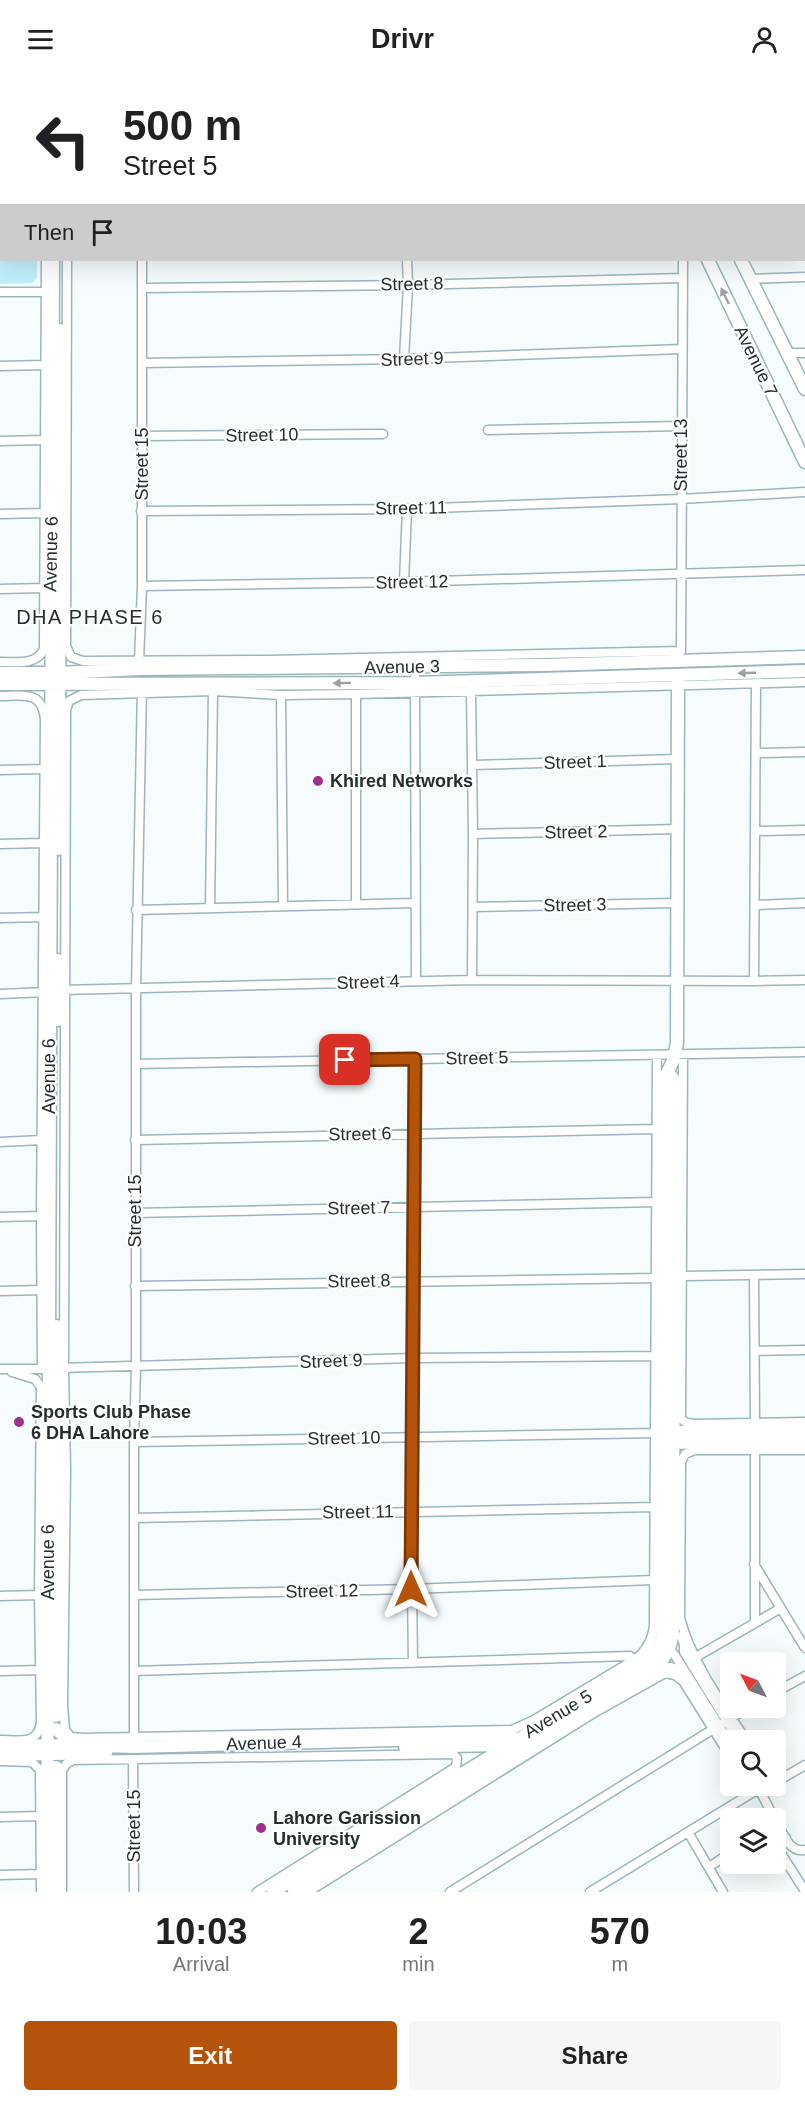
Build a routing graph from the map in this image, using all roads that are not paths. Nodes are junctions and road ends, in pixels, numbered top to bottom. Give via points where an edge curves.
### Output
1 (46, 261) edge
2 (53, 261) edge
3 (61, 261) edge
4 (67, 261) edge
5 (142, 261) edge
6 (407, 261) edge
7 (683, 261) edge
8 (708, 261) edge
9 (741, 261) edge
10 (805, 277) edge
11 (683, 278) junction
12 (749, 279) junction
13 (408, 285) junction
14 (142, 288) junction
15 (0, 292) edge
16 (46, 292) junction
17 (682, 349) junction
18 (788, 353) junction
19 (805, 353) edge
20 (404, 360) junction
21 (142, 363) junction
22 (45, 365) junction
23 (0, 366) edge
24 (805, 389) edge
25 (681, 426) junction
26 (488, 430) dead end
27 (383, 434) dead end
28 (142, 436) junction
29 (44, 440) junction
30 (0, 441) edge
31 (805, 462) edge
32 (805, 492) edge
33 (681, 499) junction
34 (407, 509) junction
35 (141, 511) junction
36 (44, 513) junction
37 (0, 514) edge
38 (805, 570) edge
39 (682, 575) junction
40 (404, 582) junction
41 (142, 586) junction
42 (45, 588) junction
43 (0, 589) edge
44 (56, 633) junction
45 (55, 650) junction
46 (805, 657) edge
47 (139, 664) junction
48 (415, 667) junction
49 (92, 670) junction
50 (8, 671) edge
51 (805, 671) edge
52 (55, 678) junction
53 (678, 681) junction
54 (805, 682) edge
55 (0, 684) edge
56 (92, 684) junction
57 (756, 685) junction
58 (414, 688) junction
59 (142, 689) junction
60 (471, 691) junction
61 (213, 692) junction
62 (356, 694) junction
63 (282, 695) junction
64 (0, 696) edge
65 (55, 714) junction
66 (805, 752) edge
67 (756, 753) junction
68 (677, 759) junction
69 (472, 765) junction
70 (43, 769) junction
71 (0, 770) edge
72 (678, 829) junction
73 (805, 830) edge
74 (756, 831) junction
75 (474, 834) junction
76 (43, 843) junction
77 (0, 844) edge
78 (415, 903) junction
79 (677, 903) junction
80 (805, 903) edge
81 (356, 904) junction
82 (755, 905) junction
83 (283, 906) junction
84 (473, 907) junction
85 (210, 908) junction
86 (136, 910) junction
87 (43, 917) junction
88 (0, 918) edge
89 (472, 980) junction
90 (678, 980) junction
91 (805, 980) edge
92 (416, 981) junction
93 (754, 981) junction
94 (136, 989) junction
95 (53, 991) junction
96 (0, 994) edge
97 (805, 1052) edge
98 (657, 1055) junction
99 (678, 1055) junction
100 (415, 1059) junction
101 (136, 1064) junction
102 (669, 1073) junction
103 (656, 1129) junction
104 (415, 1133) junction
105 (42, 1140) junction
106 (135, 1140) junction
107 (0, 1142) edge
108 (656, 1202) junction
109 (414, 1207) junction
110 (135, 1213) junction
111 (41, 1216) junction
112 (0, 1217) edge
113 (679, 1261) junction
114 (805, 1274) edge
115 (754, 1275) junction
116 (683, 1276) junction
117 (656, 1278) junction
118 (413, 1280) junction
119 (135, 1286) junction
120 (42, 1290) junction
121 (0, 1291) edge
122 (805, 1350) edge
123 (755, 1351) junction
124 (659, 1356) junction
125 (413, 1358) junction
126 (136, 1366) junction
127 (53, 1368) junction
128 (2, 1369) edge
129 (677, 1414) junction
130 (805, 1422) edge
131 (755, 1423) junction
132 (694, 1428) junction
133 (805, 1430) edge
134 (412, 1437) junction
135 (665, 1437) junction
136 (805, 1440) edge
137 (134, 1442) junction
138 (755, 1450) junction
139 (805, 1450) edge
140 (655, 1507) junction
141 (411, 1511) junction
142 (134, 1518) junction
143 (754, 1564) junction
144 (654, 1581) junction
145 (411, 1589) junction
146 (39, 1595) junction
147 (134, 1595) junction
148 (0, 1596) edge
149 (781, 1608) junction
150 (673, 1619) junction
151 (755, 1622) junction
152 (666, 1643) junction
153 (805, 1648) edge
154 (689, 1656) junction
155 (634, 1660) junction
156 (413, 1663) junction
157 (655, 1668) junction
158 (0, 1671) edge
159 (40, 1671) junction
160 (134, 1671) junction
161 (685, 1672) junction
162 (805, 1676) edge
163 (786, 1686) edge
164 (587, 1704) junction
165 (730, 1718) edge
166 (52, 1722) junction
167 (722, 1723) junction
168 (724, 1730) edge
169 (725, 1730) edge
170 (729, 1730) edge
171 (732, 1730) edge
172 (134, 1737) junction
173 (0, 1740) edge
174 (519, 1744) junction
175 (0, 1746) edge
176 (79, 1749) junction
177 (52, 1750) junction
178 (507, 1752) junction
179 (27, 1754) junction
180 (0, 1755) edge
181 (133, 1759) junction
182 (0, 1761) edge
183 (805, 1765) edge
184 (786, 1776) edge
185 (52, 1777) junction
186 (742, 1796) edge
187 (41, 1816) junction
188 (0, 1817) edge
189 (688, 1832) junction
190 (786, 1838) edge
191 (805, 1850) edge
192 (720, 1860) edge
193 (786, 1861) edge
194 (709, 1867) junction
195 (41, 1874) junction
196 (0, 1875) edge
197 (805, 1891) edge
198 (41, 1892) edge
199 (47, 1892) edge
200 (56, 1892) edge
201 (62, 1892) edge
202 (134, 1892) edge
203 (257, 1892) edge
204 (273, 1892) edge
205 (294, 1892) edge
206 (308, 1892) edge
207 (450, 1892) edge
208 (590, 1892) edge
209 (723, 1892) edge

1 - 16 street
2 - 44 main road, Avenue 6
3 - 44 main road, Avenue 6
4 - 44 street
5 - 14 street, Street 15
6 - 13 street
7 - 11 street, Street 13
31 -> 8 main road, Avenue 7
9 - 12 main road, Avenue 7
10 - 12 street
11 - 13 street, Street 8
11 - 17 street, Street 13
12 - 18 main road, Avenue 7
13 - 14 street, Street 8
13 - 20 street
14 - 21 street, Street 15
15 - 16 street
16 - 22 street
17 - 20 street, Street 9
17 - 25 street, Street 13
18 - 19 street
18 - 24 main road, Avenue 7
20 - 21 street, Street 9
21 - 28 street, Street 15
22 - 23 street
22 - 29 street
25 - 26 street
25 - 33 street, Street 13
27 - 28 street, Street 10
28 - 35 street, Street 15
29 - 30 street
29 - 36 street
32 - 33 street, Street 11
33 - 34 street, Street 11
33 - 39 street, Street 13
34 - 35 street, Street 11
34 - 40 street
35 - 41 street, Street 15
36 - 37 street
36 - 42 street
38 - 39 street, Street 12
39 - 40 street, Street 12
39 - 47 street, Street 13 via 681,651
40 - 41 street, Street 12
41 - 47 street, Street 15
42 - 43 street
42 - 44 street
44 - 45 main road, Avenue 6
44 - 47 street via 69,654 79,660
44 - 50 street via 36,660
45 - 49 main road via 71,663
45 - 50 main road via 41,663
45 - 52 main road, Avenue 6
46 - 48 main road, Avenue 3
47 - 48 main road, Avenue 3
47 - 49 main road, Avenue 3
48 - 58 street
49 - 52 main road, Avenue 3
50 - 52 main road, Avenue 3
50 - 55 main road, Avenue 3
50 - 65 main road via 38,692
51 -> 53 main road, Avenue 3
52 - 56 main road, Avenue 3
52 - 65 main road, Avenue 6
53 - 57 street
53 - 58 main road, Avenue 3
53 - 60 street
53 - 68 main road
54 - 57 street
56 - 59 main road, Avenue 3
56 - 65 main road via 68,693
57 - 67 street
58 -> 59 main road, Avenue 3
58 - 60 street
58 - 62 street
58 - 78 street
59 - 61 street
59 - 65 street via 77,695
59 - 86 street, Street 15
60 - 69 street
61 - 63 street
61 - 85 street
62 - 63 street
62 - 81 street
63 - 83 street
64 - 65 street via 31,696
65 - 70 street
65 - 95 main road, Avenue 6
66 - 67 street
67 - 74 street
68 - 69 street, Street 1
68 - 72 main road
69 - 75 street
70 - 71 street
70 - 76 street
72 - 75 street, Street 2
72 - 79 main road
73 - 74 street
74 - 82 street
75 - 84 street
76 - 77 street
76 - 87 street
78 - 81 street
78 - 92 street
79 - 84 street, Street 3
79 - 90 main road
80 - 82 street
81 - 83 street
82 - 93 street
83 - 85 street
84 - 89 street
85 - 86 street
86 - 94 street, Street 15
87 - 88 street
87 - 95 street
89 - 90 street, Street 4
89 - 92 street, Street 4
90 - 93 street
90 - 99 main road
91 - 93 street
92 - 94 street, Street 4
94 - 95 street, Street 4
94 - 101 street, Street 15
95 - 96 street, Street 4
95 - 105 street
95 - 127 main road, Avenue 6
97 - 99 street
98 - 99 street, Street 5
98 - 100 street, Street 5
98 - 103 street
99 - 102 main road
99 - 113 street
100 - 101 street, Street 5
100 - 104 street
101 - 106 street, Street 15
102 - 113 main road via 674,1080
102 - 124 main road via 663,1081
103 - 104 street, Street 6
103 - 108 street
104 - 106 street, Street 6
104 - 109 street
105 - 107 street
105 - 111 street
106 - 110 street, Street 15
108 - 109 street, Street 7
108 - 117 street
109 - 110 street, Street 7
109 - 118 street
110 - 119 street, Street 15
111 - 112 street
111 - 120 street
113 - 116 street
113 - 129 main road
114 - 115 street
115 - 116 street
115 - 123 street
116 - 129 street
117 - 118 street, Street 8
117 - 124 street
118 - 119 street, Street 8
118 - 125 street
119 - 126 street, Street 15
120 - 121 street
120 - 127 street
122 - 123 street
123 - 131 street
124 - 125 street, Street 9
124 - 135 main road
125 - 126 street, Street 9
125 - 134 street
126 - 127 street, Street 9
126 - 137 street, Street 15
127 - 128 street, Street 9
127 - 166 main road, Avenue 6
128 - 146 street via 35,1379 41,1387
129 - 132 street
129 - 135 main road
130 - 131 street
131 - 132 street
132 - 133 main road
132 - 135 main road
134 - 135 street, Street 10
134 - 137 street, Street 10
134 - 141 street
135 - 136 main road
135 - 140 street
135 - 150 main road
135 - 152 main road
137 - 142 street, Street 15
138 - 139 street
138 - 143 street
138 - 154 street via 690,1451 682,1457 679,1610
140 - 141 street, Street 11
140 - 144 street
141 - 142 street, Street 11
141 - 145 street
142 - 147 street, Street 15
143 - 149 street
143 - 151 street
144 - 145 street, Street 12
144 - 155 street via 653,1634 649,1646
145 - 147 street, Street 12
145 - 156 street
146 - 148 street
146 - 159 street
147 - 160 street, Street 15
149 - 151 street
149 - 153 street
150 - 152 main road
150 - 154 street
151 - 154 street
152 - 154 street
152 - 157 main road, Avenue 5
152 - 161 street
152 - 164 main road, Avenue 5
154 - 167 street
155 - 156 street via 630,1656
155 - 172 street via 512,1730
156 - 160 street
157 - 161 street via 671,1667
157 - 164 main road, Avenue 5
158 - 159 street
159 - 166 street
160 - 172 street, Street 15
161 - 167 street
162 - 163 street
164 - 174 main road, Avenue 5
165 - 167 street
166 - 173 street via 27,1740
166 - 176 main road
166 - 177 main road, Avenue 6
166 - 179 main road
167 - 168 street
167 - 169 street
167 - 170 street
167 - 171 street
167 - 206 street via 678,1677 670,1673 659,1675
167 - 207 street
172 - 176 street
174 - 176 main road, Avenue 4 via 508,1737
174 - 178 main road, Avenue 5
175 - 179 main road, Avenue 4
176 - 177 main road, Avenue 4
176 - 178 main road, Avenue 4 via 501,1746
176 - 181 street
176 - 185 main road via 62,1762
177 - 179 main road, Avenue 4
177 - 185 main road, Avenue 6
178 - 204 main road, Avenue 5
178 - 205 main road, Avenue 5
179 - 180 main road, Avenue 4
179 - 182 street
179 - 185 main road
181 - 202 street, Street 15
181 - 203 street via 453,1754 457,1758 456,1767
183 - 184 street
185 - 187 street
185 - 199 main road, Avenue 6
185 - 200 main road, Avenue 6
185 - 201 street
186 - 189 street
187 - 188 street
187 - 195 street
189 - 194 street
189 - 208 street
190 - 191 street via 794,1850
192 - 194 street
193 - 197 street
194 - 209 street
195 - 196 street
195 - 198 street

